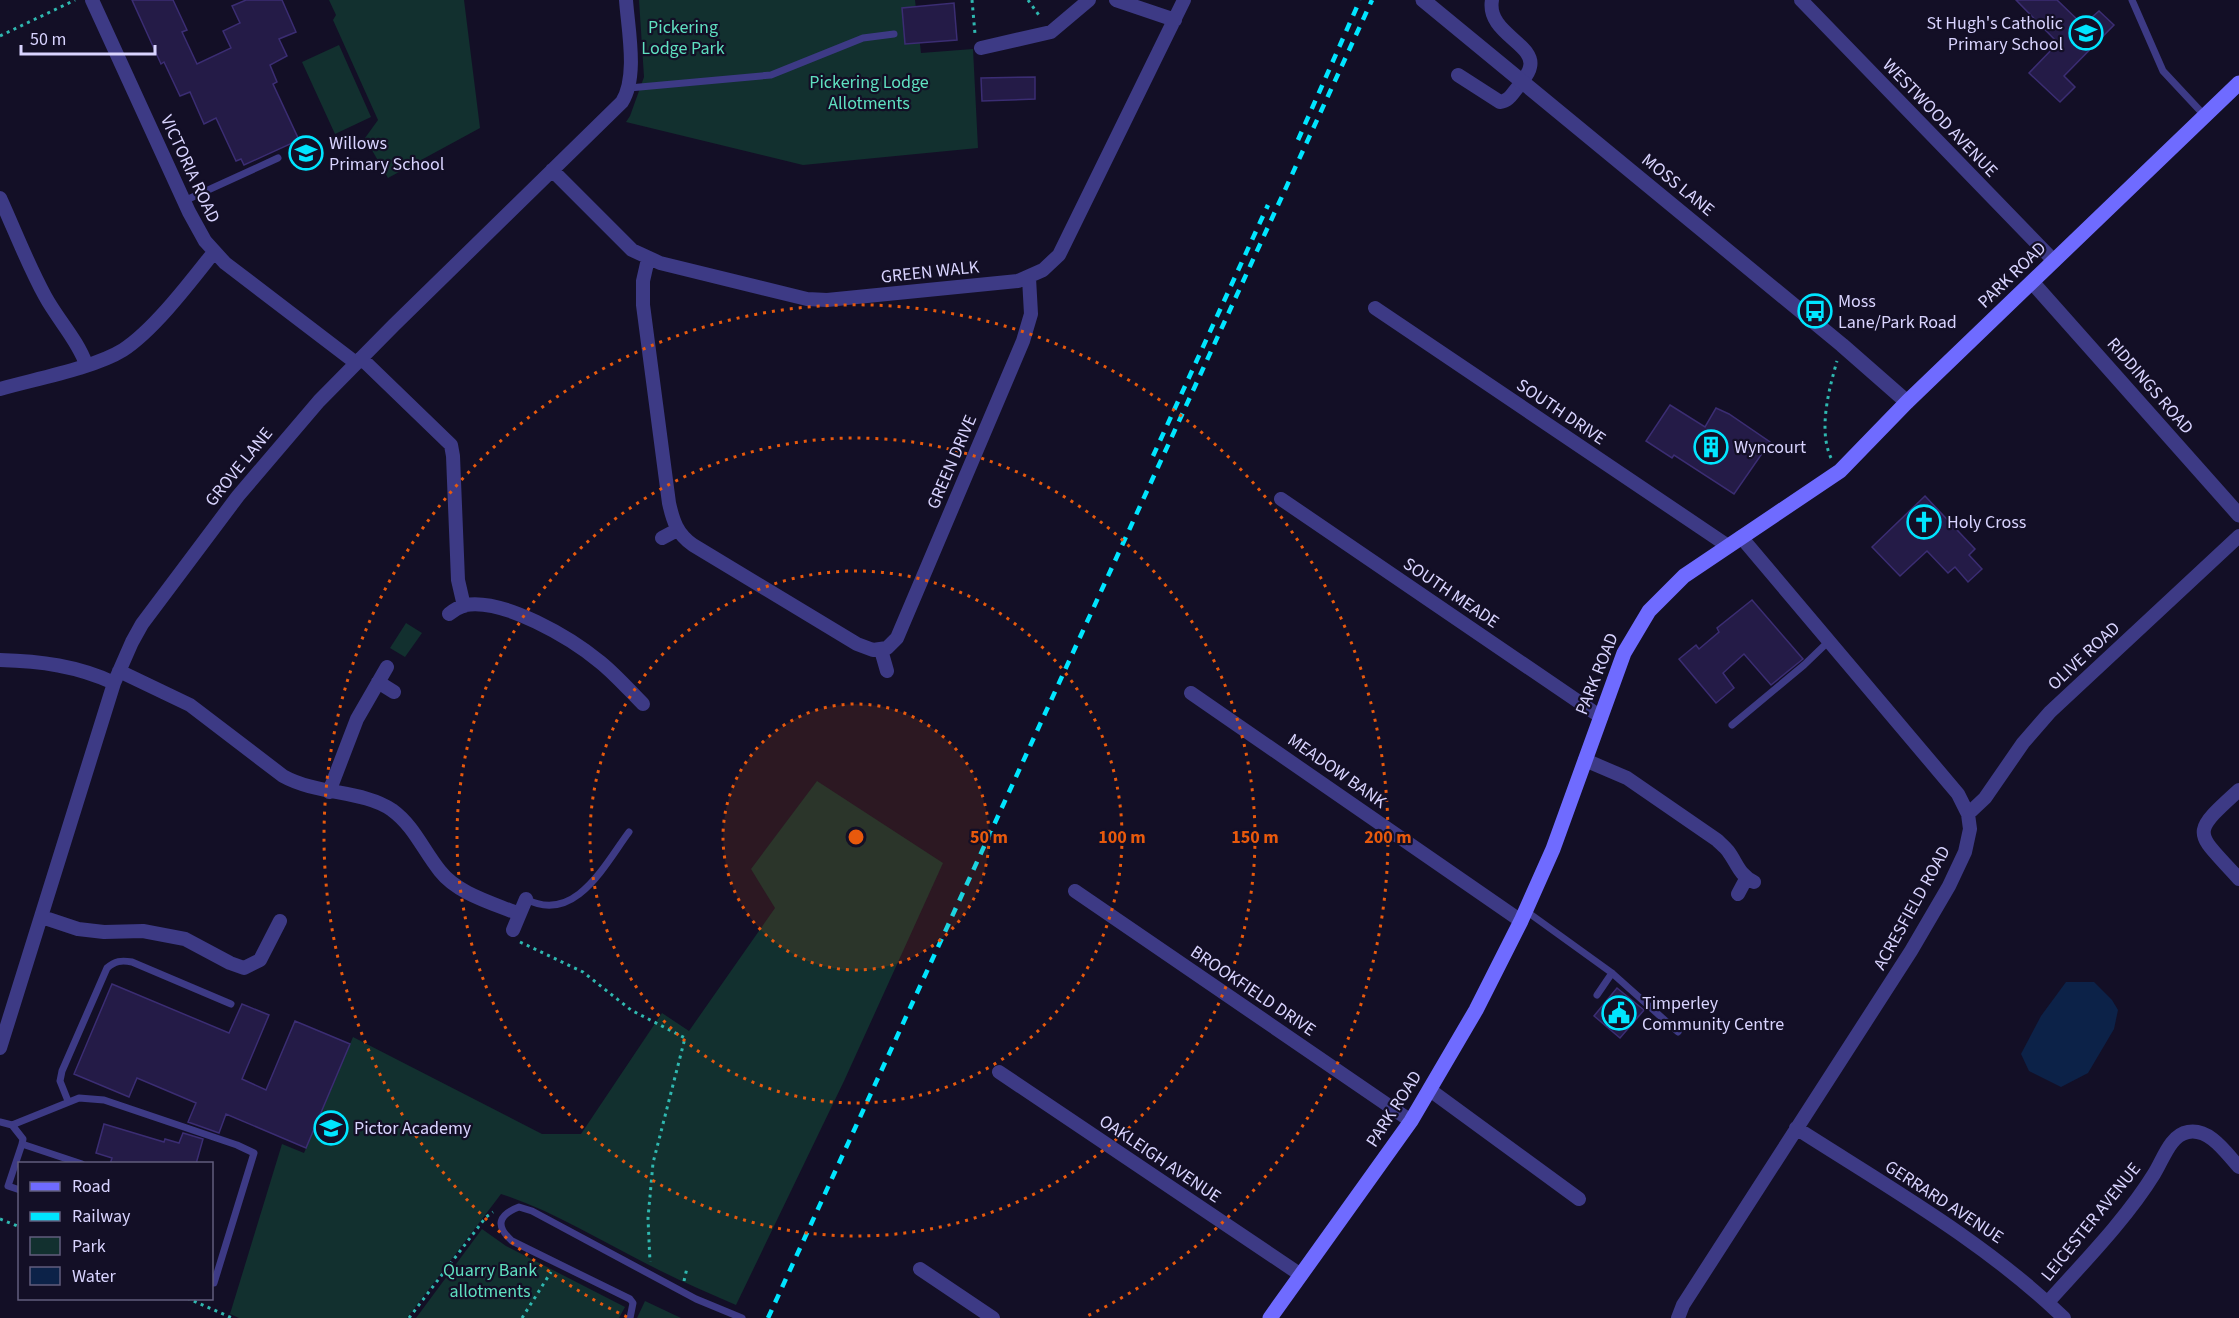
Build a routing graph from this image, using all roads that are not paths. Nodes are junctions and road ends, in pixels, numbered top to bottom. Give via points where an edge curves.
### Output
1 (92, 0) edge
2 (626, 0) edge
3 (1089, 0) edge
4 (1116, 0) edge
5 (1184, 0) edge
6 (1423, 0) edge
7 (1492, 0) edge
8 (1801, 0) edge
9 (2132, 0) edge
10 (1175, 20) junction
11 (894, 34) dead end
12 (981, 48) road end
13 (1458, 75) dead end
14 (1521, 82) junction
15 (2239, 83) edge
16 (629, 88) junction
17 (2205, 116) junction
18 (278, 158) dead end
19 (552, 170) junction
20 (0, 198) edge
21 (184, 201) junction
22 (214, 252) junction
23 (648, 259) junction
24 (2054, 261) junction
25 (1029, 278) junction
26 (2032, 282) junction
27 (1375, 308) dead end
28 (358, 360) junction
29 (86, 364) junction
30 (0, 389) edge
31 (1907, 402) junction
32 (1281, 499) dead end
33 (2239, 515) edge
34 (677, 530) junction
35 (2239, 536) edge
36 (662, 537) dead end
37 (1741, 537) junction
38 (1728, 546) junction
39 (464, 606) junction
40 (449, 614) dead end
41 (1830, 640) junction
42 (881, 650) junction
43 (0, 660) edge
44 (387, 667) dead end
45 (887, 671) dead end
46 (117, 677) junction
47 (378, 682) junction
48 (394, 692) dead end
49 (1191, 693) dead end
50 (643, 704) dead end
51 (1601, 717) junction
52 (1732, 725) dead end
53 (1586, 760) junction
54 (2239, 790) edge
55 (329, 792) junction
56 (1968, 814) junction
57 (629, 832) dead end
58 (2239, 879) edge
59 (1075, 891) dead end
60 (1738, 894) dead end
61 (526, 899) joint
62 (519, 914) junction
63 (1524, 916) junction
64 (42, 917) junction
65 (280, 921) dead end
66 (513, 930) road end
67 (1612, 973) junction
68 (1597, 995) dead end
69 (231, 1004) dead end
70 (1677, 1032) dead end
71 (0, 1048) edge
72 (999, 1072) dead end
73 (1430, 1090) junction
74 (68, 1101) junction
75 (1411, 1121) junction
76 (0, 1122) edge
77 (12, 1125) junction
78 (1796, 1128) junction
79 (22, 1144) junction
80 (76, 1162) edge
81 (2239, 1167) edge
82 (18, 1189) edge
83 (1579, 1199) dead end
84 (920, 1269) dead end
85 (1301, 1275) junction
86 (214, 1283) dead end
87 (2048, 1302) junction
88 (630, 1318) edge
89 (742, 1318) edge
90 (993, 1318) edge
91 (1270, 1318) edge
92 (1678, 1318) edge
93 (2064, 1318) edge

1 - 21 street, VICTORIA ROAD
2 - 16 street
3 - 12 street via 1051,32
4 - 10 street
5 - 10 street, GREEN WALK
6 - 14 street, MOSS LANE
7 - 14 street via 1494,20 1530,58 1530,70
8 - 24 street, WESTWOOD AVENUE
9 - 17 lane via 2163,71
10 - 25 street, GREEN WALK via 1059,255
11 - 16 lane via 863,38 771,75
13 - 14 street via 1500,102 1509,98
14 - 31 street, MOSS LANE
15 - 17 main road, PARK ROAD
16 - 19 street, GROVE LANE via 615,109
17 - 24 main road, PARK ROAD
18 - 21 lane
19 - 23 street, GREEN WALK via 632,250
19 - 28 street, GROVE LANE
20 - 29 street via 44,293 78,343
21 - 22 street, VICTORIA ROAD
22 - 28 street, VICTORIA ROAD via 239,275
22 - 29 street via 141,336 121,351
23 - 25 street, GREEN WALK via 814,300
23 - 34 street via 643,305 669,503
24 - 26 main road, PARK ROAD
25 - 42 street, GREEN DRIVE via 1031,314 1023,341 897,638
26 - 31 main road, PARK ROAD
26 - 33 street, RIDDINGS ROAD
27 - 38 street, SOUTH DRIVE
28 - 39 street, VICTORIA ROAD via 450,445 459,587
28 - 46 street, GROVE LANE via 285,439 198,547 142,624
29 - 30 street
31 - 37 main road, PARK ROAD via 1840,471
32 - 51 street, SOUTH MEADE
34 - 36 street
34 - 42 street via 693,545 857,644
35 - 56 street, OLIVE ROAD via 2050,712 1985,798
37 - 38 main road, PARK ROAD
37 - 41 street
38 - 51 main road, PARK ROAD via 1677,582 1649,611 1624,653
39 - 40 street
39 - 50 street via 495,607 550,630 601,662
41 - 52 lane
41 - 56 street via 1958,795
42 - 45 street
43 - 46 street via 33,661
44 - 47 street
46 - 55 street via 190,705 283,776
46 - 64 street, GROVE LANE
47 - 48 street
47 - 55 street via 357,719
49 - 63 street, MEADOW BANK
51 - 53 main road, PARK ROAD
53 - 60 street via 1627,778 1717,840 1739,872 1750,880
53 - 63 main road, PARK ROAD
54 - 58 street via 2210,817 2203,830 2208,845
55 - 62 street via 374,801 393,811 412,829 450,882
56 - 78 street, ACRESFIELD ROAD via 1968,844 1944,894
57 - 61 lane via 581,894 552,906
59 - 75 street, BROOKFIELD DRIVE
61 - 62 street
62 - 66 street
63 - 67 lane
63 - 73 main road, PARK ROAD
64 - 65 street via 92,931 143,931 184,939 244,968 260,960 267,934
64 - 71 street, GROVE LANE
67 - 68 lane
67 - 70 lane
69 - 74 lane via 132,962 114,962 107,968 62,1071 60,1081
72 - 85 street, OAKLEIGH AVENUE
73 - 75 main road, PARK ROAD
73 - 83 street
74 - 77 lane
74 - 86 lane via 89,1097 104,1100 254,1154
75 - 85 main road, PARK ROAD
76 - 77 lane
77 - 79 lane via 23,1139
78 - 87 street, GERRARD AVENUE via 1968,1238
78 - 92 street, ACRESFIELD ROAD
79 - 80 lane
79 - 82 lane via 8,1186
81 - 87 street, LEICESTER AVENUE via 2207,1135 2192,1131 2178,1137 2141,1194
84 - 90 street
85 - 91 main road, PARK ROAD
87 - 93 street, GERRARD AVENUE
88 - 89 lane via 630,1299 519,1245 501,1228 503,1217 519,1207 532,1211 696,1299

